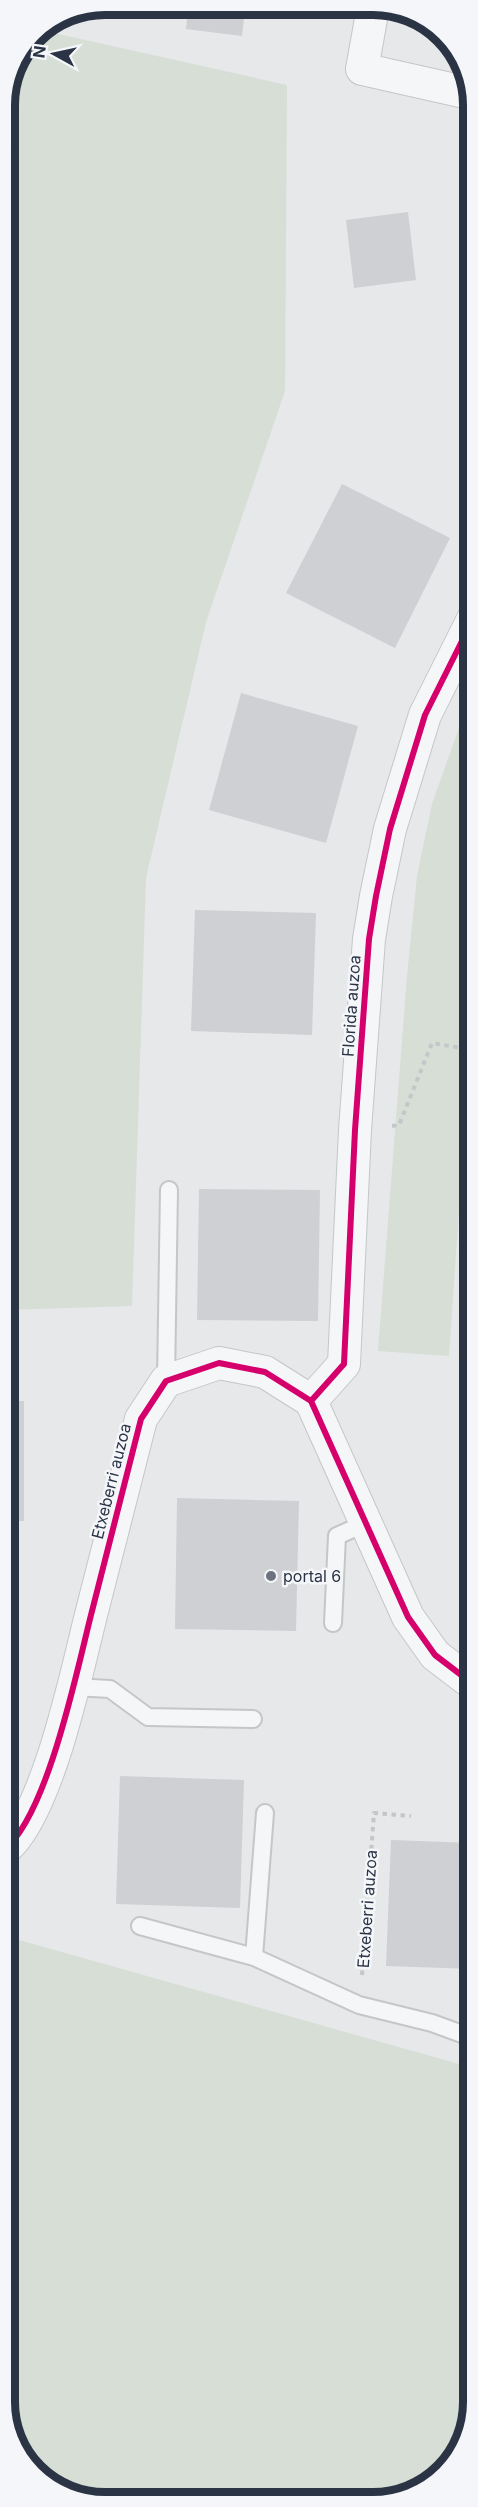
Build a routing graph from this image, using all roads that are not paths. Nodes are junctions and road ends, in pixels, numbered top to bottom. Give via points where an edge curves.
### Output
1 (372, 15) edge
2 (462, 91) edge
3 (463, 639) edge
4 (168, 1190) dead end
5 (166, 1381) junction
6 (311, 1401) junction
7 (366, 1523) junction
8 (333, 1623) dead end
9 (463, 1676) edge
10 (74, 1687) junction
11 (253, 1719) dead end
12 (265, 1813) dead end
13 (15, 1840) edge
14 (140, 1926) dead end
15 (254, 1957) junction
16 (463, 2035) edge

1 - 2 street via 362,69
3 - 6 street, Florida auzoa via 425,715 390,829 376,896 369,939 355,1130 344,1364
4 - 5 lane
5 - 6 street via 219,1363 265,1372
5 - 10 street, Etxeberri auzoa via 141,1419
6 - 7 street
7 - 8 lane via 337,1536
7 - 9 street via 408,1617 435,1655
10 - 11 lane via 110,1689 148,1718
10 - 13 street, Etxeberri auzoa via 40,1792
12 - 15 lane
14 - 15 lane
15 - 16 lane via 359,2006

